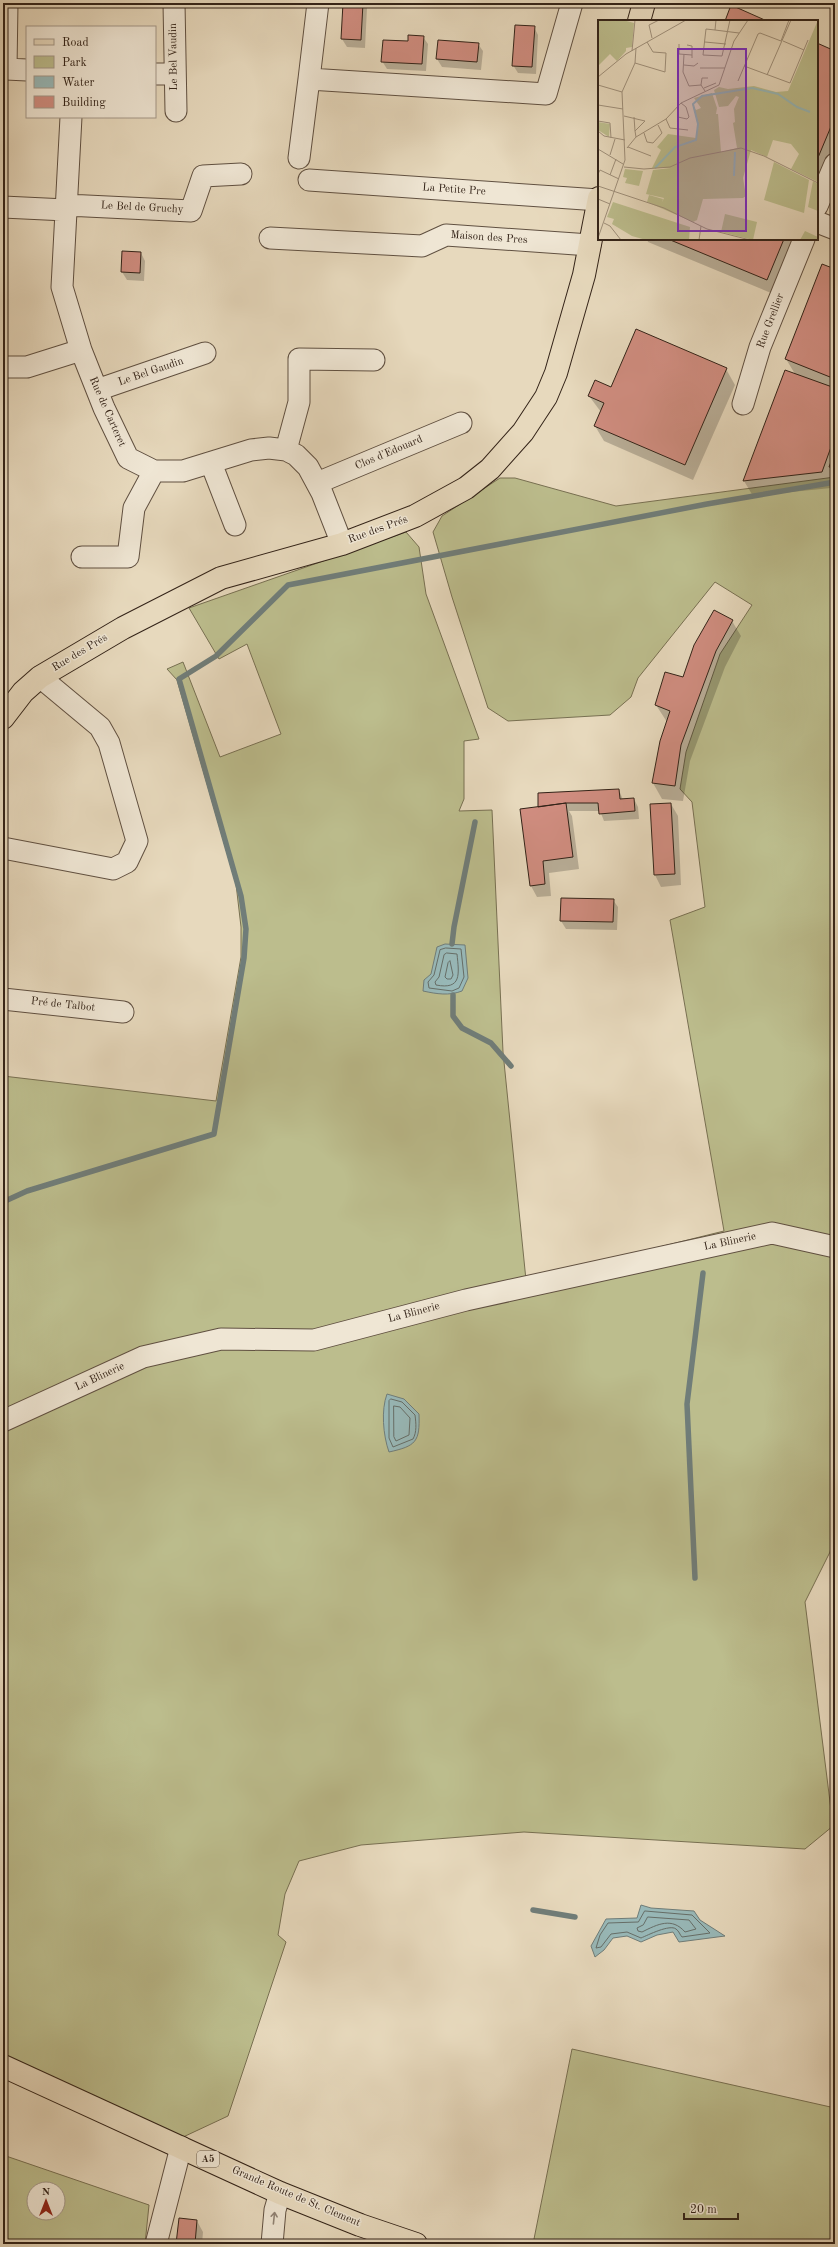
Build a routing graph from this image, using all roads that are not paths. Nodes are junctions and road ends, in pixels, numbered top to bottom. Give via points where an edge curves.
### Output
1 (7, 3) edge
2 (174, 3) edge
3 (318, 3) edge
4 (572, 3) edge
5 (644, 3) edge
6 (639, 20) edge
7 (26, 70) edge
8 (164, 74) edge
9 (309, 79) junction
10 (176, 111) dead end
11 (71, 118) edge
12 (298, 158) dead end
13 (835, 164) edge
14 (241, 174) dead end
15 (309, 180) dead end
16 (598, 199) edge
17 (598, 204) edge
18 (818, 204) edge
19 (3, 207) edge
20 (66, 207) junction
21 (818, 222) edge
22 (835, 229) edge
23 (270, 238) dead end
24 (804, 240) edge
25 (590, 245) junction
26 (80, 350) junction
27 (205, 353) dead end
28 (374, 360) dead end
29 (3, 368) edge
30 (97, 390) junction
31 (743, 404) dead end
32 (461, 423) dead end
33 (286, 450) junction
34 (211, 463) junction
35 (154, 471) junction
36 (317, 483) junction
37 (235, 525) dead end
38 (342, 544) junction
39 (82, 556) dead end
40 (40, 677) junction
41 (3, 718) edge
42 (3, 848) edge
43 (3, 999) edge
44 (123, 1012) dead end
45 (835, 1247) edge
46 (3, 1421) edge
47 (3, 2066) edge
48 (181, 2147) junction
49 (280, 2194) junction
50 (156, 2244) edge
51 (272, 2244) edge
52 (416, 2244) edge

1 - 7 street via 6,69
2 - 8 street, Le Bel Vaudin
3 - 9 street
4 - 9 street via 546,94
5 - 6 main road
8 - 10 street, Le Bel Vaudin
9 - 12 street
11 - 20 street, Rue de Carteret
13 - 18 street
14 - 20 street, Le Bel de Gruchy via 203,176 191,211
15 - 16 street, La Petite Pre
17 - 25 main road, Rue des Prés
19 - 20 street
20 - 26 street, Rue de Carteret via 62,287
21 - 22 street
23 - 25 street, Maison des Pres via 422,246 446,235
24 - 31 street, Rue Grellier via 760,348
25 - 38 main road, Rue des Prés via 556,373 546,397 508,451 466,488 415,516
26 - 29 street via 27,366
26 - 30 street, Rue de Carteret
27 - 30 street, Le Bel Gaudin
28 - 33 street via 299,359 298,402
30 - 35 street, Rue de Carteret via 128,458
32 - 36 street, Clos d'Edouard
33 - 34 street, Rue de Carteret via 251,450
33 - 36 street, Rue de Carteret via 308,466
34 - 35 street, Rue de Carteret via 183,471
34 - 37 street
35 - 39 street via 134,508 128,557
36 - 38 street, Rue de Carteret
38 - 40 main road, Rue des Prés via 221,578 123,628
40 - 41 main road, Rue des Prés via 23,692
40 - 42 street via 103,732 109,743 137,841 127,862 113,870
43 - 44 street, Pré de Talbot
45 - 46 street, La Blinerie via 772,1233 466,1300 314,1340 221,1339 143,1357
47 - 48 main road, Grande Route de St. Clement / A5
48 - 49 main road, Grande Route de St. Clement / A5
48 - 50 street
51 -> 49 street via 275,2210
49 - 52 main road, Grande Route de St. Clement / A5

